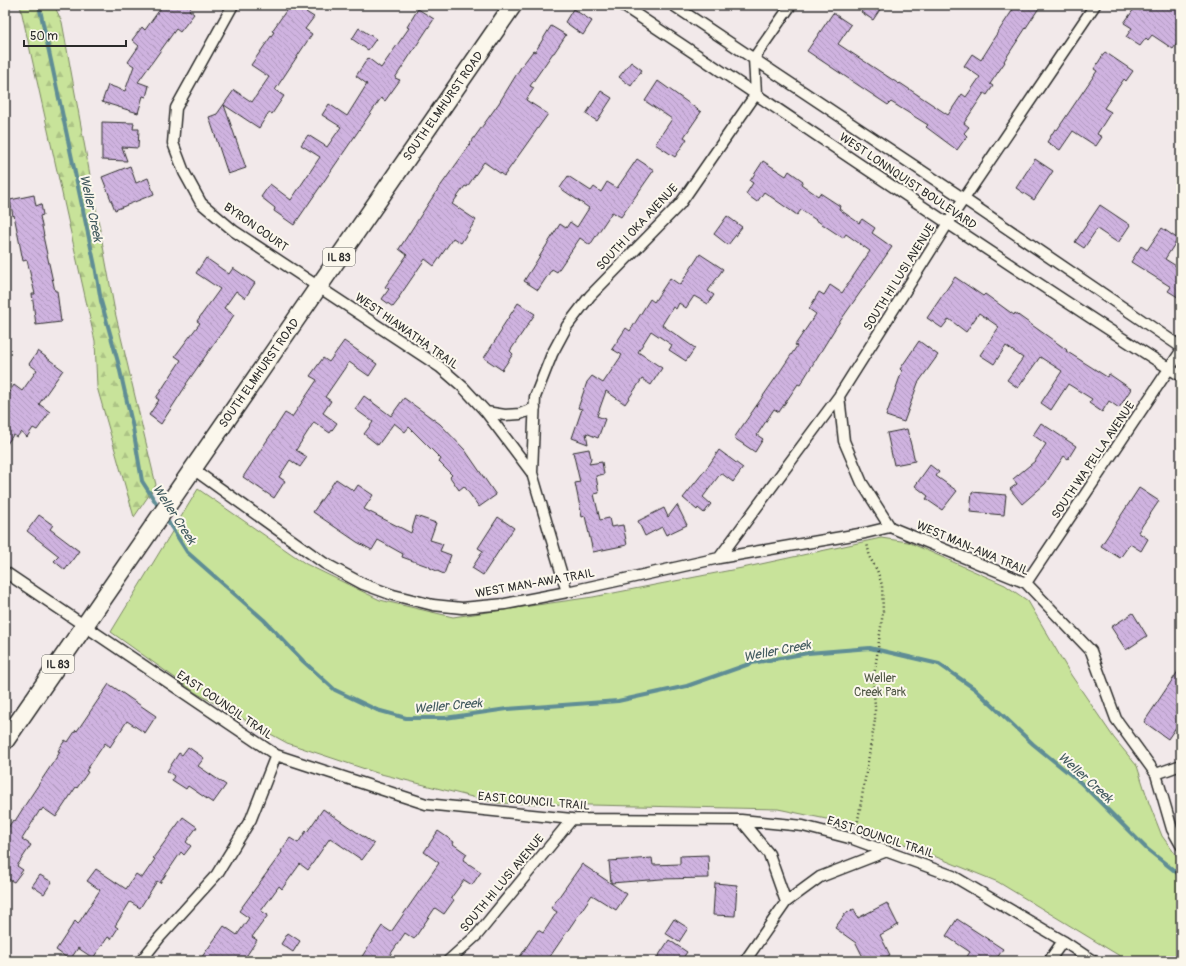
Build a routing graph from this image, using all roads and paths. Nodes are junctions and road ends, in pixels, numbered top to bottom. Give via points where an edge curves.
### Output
1 (234, 5) edge
2 (513, 5) edge
3 (622, 5) edge
4 (673, 5) edge
5 (791, 5) edge
6 (1095, 5) edge
7 (754, 58) junction
8 (756, 94) junction
9 (964, 199) junction
10 (948, 224) junction
11 (319, 286) junction
12 (1181, 347) edge
13 (1181, 351) edge
14 (1170, 369) junction
15 (1181, 376) edge
16 (839, 396) junction
17 (535, 408) junction
18 (486, 412) junction
19 (193, 469) junction
20 (532, 472) junction
21 (890, 527) junction
22 (865, 533) junction
23 (719, 558) junction
24 (5, 572) edge
25 (1026, 583) junction
26 (567, 592) junction
27 (84, 626) junction
28 (5, 741) edge
29 (276, 755) junction
30 (1181, 765) edge
31 (1156, 774) junction
32 (572, 819) junction
33 (741, 820) junction
34 (853, 839) junction
35 (1181, 845) edge
36 (887, 851) junction
37 (786, 902) junction
38 (1063, 942) junction
39 (141, 961) edge
40 (448, 961) edge
41 (745, 961) edge
42 (1049, 961) edge
43 (1093, 961) edge

1 - 11 street, BYRON COURT via 176,108 173,142 184,172 201,203 234,231
2 - 11 main road, SOUTH ELMHURST ROAD / IL 83
3 - 8 street, WEST LONNQUIST BOULEVARD
4 - 7 street, WEST LONNQUIST BOULEVARD
5 - 7 street
6 - 9 street, SOUTH HI LUSI AVENUE
7 - 8 street
7 - 9 street, WEST LONNQUIST BOULEVARD
8 - 10 street, WEST LONNQUIST BOULEVARD
8 - 17 street, SOUTH I OKA AVENUE via 680,204 590,296 567,326 552,354 535,397
9 - 10 street, SOUTH HI LUSI AVENUE
9 - 12 street, WEST LONNQUIST BOULEVARD
10 - 14 street, WEST LONNQUIST BOULEVARD
10 - 16 street, SOUTH HI LUSI AVENUE
11 - 18 street, WEST HIAWATHA TRAIL via 440,367
11 - 19 main road, SOUTH ELMHURST ROAD / IL 83
13 - 14 street, SOUTH WA PELLA AVENUE
14 - 15 street, WEST LONNQUIST BOULEVARD
14 - 25 street, SOUTH WA PELLA AVENUE
16 - 21 street via 844,441 862,482
16 - 23 street, SOUTH HI LUSI AVENUE
17 - 18 street via 520,414
17 - 20 street, SOUTH I OKA AVENUE
18 - 20 street, WEST HIAWATHA TRAIL
19 - 26 street, WEST MAN-AWA TRAIL via 324,563 363,584 393,595 433,605 462,608 505,604
19 - 27 main road, SOUTH ELMHURST ROAD / IL 83
20 - 26 street, WEST HIAWATHA TRAIL
21 - 22 street, WEST MAN-AWA TRAIL
21 - 25 street, WEST MAN-AWA TRAIL
22 - 23 street, WEST MAN-AWA TRAIL
22 - 34 path via 870,558 882,585 883,612 873,684 875,720
23 - 26 street, WEST MAN-AWA TRAIL
24 - 27 street, EAST COUNCIL TRAIL
25 - 31 street, WEST MAN-AWA TRAIL via 1091,651 1116,719
27 - 28 main road, SOUTH ELMHURST ROAD / IL 83
27 - 29 street, EAST COUNCIL TRAIL
29 - 32 street, EAST COUNCIL TRAIL via 426,804
29 - 39 street via 252,820 217,874
30 - 31 street
31 - 35 street, WEST MAN-AWA TRAIL via 1172,829
32 - 33 street, EAST COUNCIL TRAIL
32 - 40 street, SOUTH HI LUSI AVENUE via 477,935
33 - 34 street, EAST COUNCIL TRAIL via 803,826
33 - 37 street via 769,854
34 - 36 street, EAST COUNCIL TRAIL
36 - 37 street via 820,877
36 - 38 street, EAST COUNCIL TRAIL via 953,876
37 - 41 street
38 - 42 street
38 - 43 street, EAST COUNCIL TRAIL

